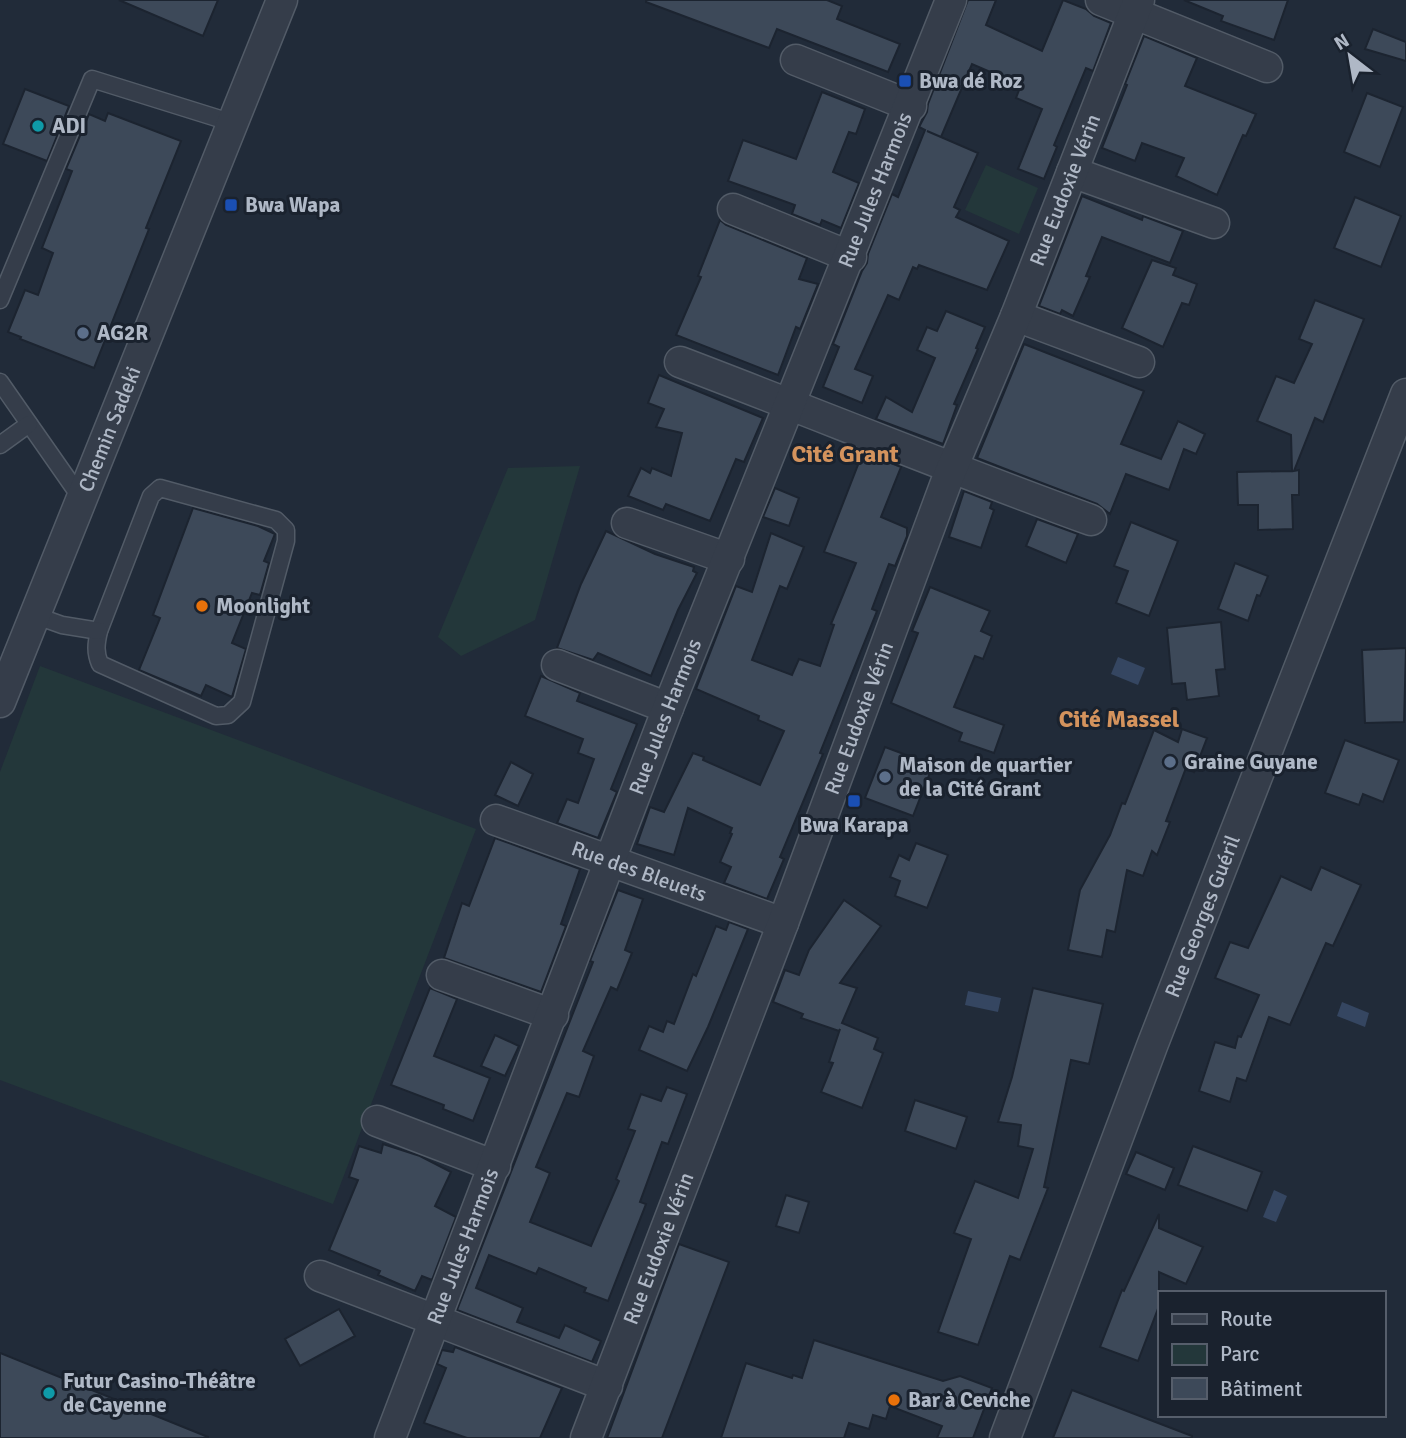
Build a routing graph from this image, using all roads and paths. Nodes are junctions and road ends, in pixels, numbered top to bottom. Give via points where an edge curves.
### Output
1 (282, 0) edge
2 (951, 0) edge
3 (1101, 0) edge
4 (1137, 6) edge
5 (796, 60) dead end
6 (1267, 67) dead end
7 (911, 106) junction
8 (233, 123) junction
9 (1072, 172) junction
10 (733, 209) dead end
11 (1214, 223) dead end
12 (850, 257) junction
13 (0, 300) edge
14 (1016, 316) junction
15 (680, 362) dead end
16 (1139, 362) dead end
17 (0, 382) edge
18 (1406, 394) edge
19 (790, 403) junction
20 (29, 424) junction
21 (0, 445) edge
22 (951, 469) junction
23 (81, 498) junction
24 (1091, 520) dead end
25 (627, 523) dead end
26 (729, 559) junction
27 (34, 615) junction
28 (99, 631) junction
29 (557, 665) dead end
30 (0, 702) edge
31 (668, 708) junction
32 (496, 820) dead end
33 (610, 860) junction
34 (783, 923) junction
35 (442, 975) dead end
36 (553, 1015) junction
37 (377, 1121) dead end
38 (495, 1166) junction
39 (320, 1276) dead end
40 (436, 1319) junction
41 (607, 1386) junction
42 (390, 1438) edge
43 (586, 1438) edge
44 (1005, 1438) edge

1 - 8 street, Chemin Sadeki
2 - 7 street, Rue Jules Harmois
3 - 4 street
4 - 6 street
4 - 9 street, Rue Eudoxie Vérin
5 - 7 street
7 - 12 street, Rue Jules Harmois
8 - 13 lane via 92,79
8 - 23 street, Chemin Sadeki
9 - 11 street
9 - 14 street, Rue Eudoxie Vérin
10 - 12 street
12 - 19 street, Rue Jules Harmois
14 - 16 street
14 - 22 street, Rue Eudoxie Vérin
15 - 19 street
17 - 20 lane
18 - 44 street, Rue Georges Guéril
19 - 22 street
19 - 26 street, Rue Jules Harmois
20 - 21 lane
20 - 23 lane
22 - 24 street
22 - 34 street, Rue Eudoxie Vérin
23 - 27 street, Chemin Sadeki
25 - 26 street
26 - 31 street, Rue Jules Harmois
27 - 28 lane
27 - 30 street, Chemin Sadeki
28 - 28 lane via 151,496 160,488 276,520 286,530 242,702 229,715 216,716 100,664 95,647
29 - 31 street
31 - 33 street, Rue Jules Harmois
32 - 33 street, Rue des Bleuets
33 - 34 street, Rue des Bleuets
33 - 36 street, Rue Jules Harmois
34 - 41 street, Rue Eudoxie Vérin
35 - 36 street
36 - 38 street, Rue Jules Harmois
37 - 38 street
38 - 40 street, Rue Jules Harmois
39 - 40 street
40 - 41 street
40 - 42 street, Rue Jules Harmois
41 - 43 street, Rue Eudoxie Vérin

